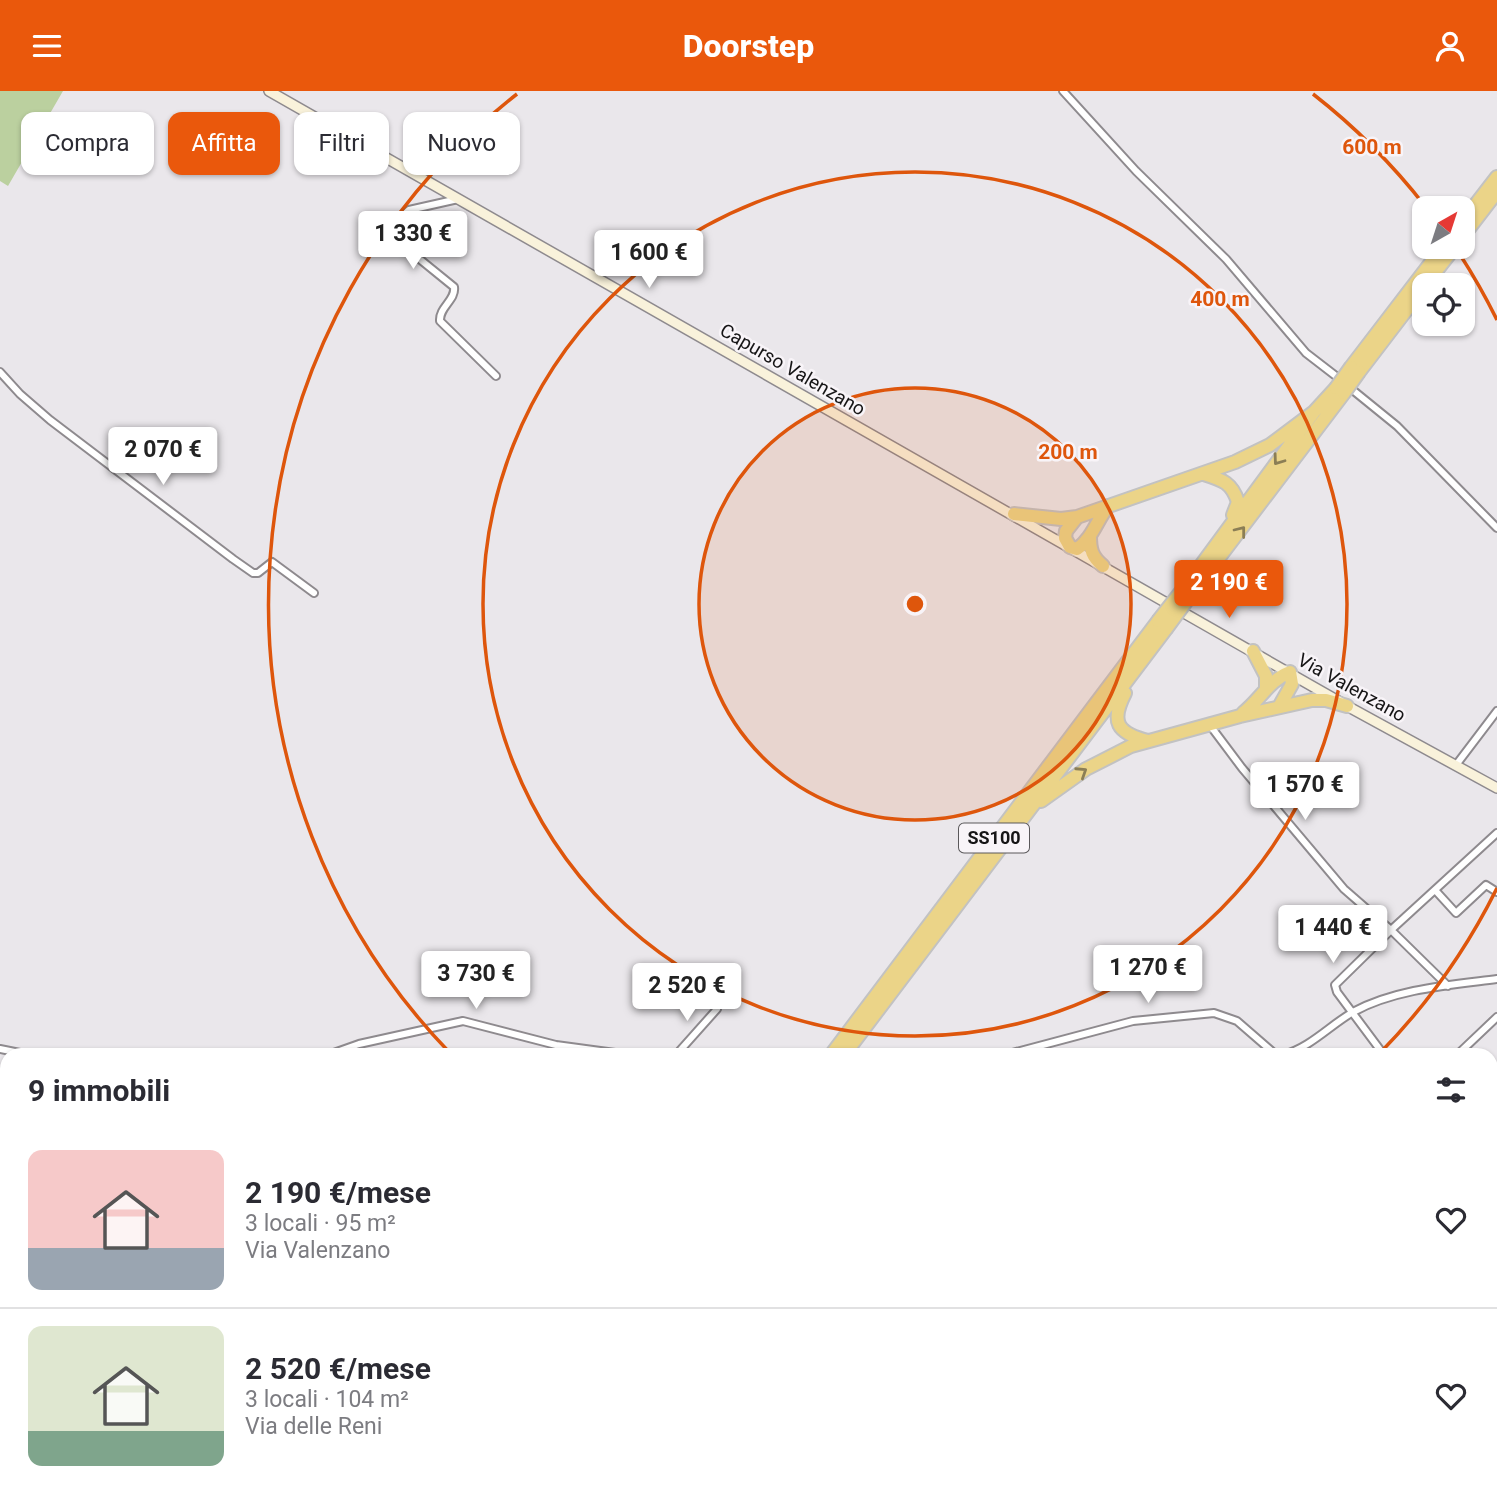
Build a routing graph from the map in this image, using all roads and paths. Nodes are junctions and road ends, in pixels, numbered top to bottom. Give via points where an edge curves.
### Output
1 (269, 91) edge
2 (1063, 91) edge
3 (1497, 177) edge
4 (1497, 192) edge
5 (458, 199) junction
6 (1475, 205) edge
7 (1475, 220) edge
8 (1434, 259) edge
9 (1446, 259) edge
10 (1435, 273) edge
11 (1412, 301) edge
12 (1355, 369) junction
13 (0, 372) edge
14 (496, 376) dead end
15 (1340, 391) junction
16 (1314, 412) junction
17 (1203, 474) junction
18 (1108, 506) junction
19 (1014, 514) junction
20 (1077, 517) junction
21 (1497, 528) edge
22 (1090, 536) junction
23 (1070, 547) junction
24 (1103, 566) junction
25 (1196, 577) junction
26 (314, 593) dead end
27 (1190, 615) joint
28 (1162, 625) junction
29 (1151, 648) junction
30 (1253, 651) junction
31 (1290, 672) junction
32 (1266, 688) junction
33 (1347, 705) junction
34 (1279, 707) junction
35 (1497, 711) edge
36 (1240, 716) junction
37 (1209, 724) junction
38 (1148, 741) junction
39 (1456, 765) junction
40 (1497, 788) edge
41 (1027, 812) junction
42 (1497, 834) edge
43 (1434, 890) junction
44 (1497, 892) edge
45 (1391, 930) junction
46 (1497, 979) edge
47 (1448, 986) junction
48 (717, 1009) dead end
49 (1353, 1012) junction
50 (1497, 1017) edge
51 (348, 1048) edge
52 (578, 1048) edge
53 (682, 1048) edge
54 (836, 1048) edge
55 (849, 1048) edge
56 (1031, 1048) edge
57 (1268, 1048) edge
58 (1300, 1048) edge
59 (1379, 1048) edge
60 (1464, 1048) edge

1 - 5 street, Capurso Valenzano
2 - 21 street via 1226,259 1306,353 1397,426
3 - 6 highway
4 - 7 highway
5 - 14 street via 409,210 387,229 454,287 440,321
5 - 19 street, Capurso Valenzano
8 - 12 highway, SS100
9 - 10 highway, SS100
11 - 12 highway, SS100
12 - 15 highway, SS100, bridge
13 - 26 street via 50,419 233,559 253,573 272,562
15 - 16 highway, SS100
25 -> 15 highway, SS100
16 - 17 highway, SS100 via 1270,445
16 -> 25 highway, SS100
17 - 18 highway, SS100
17 - 25 highway, SS100 via 1225,480 1238,502
18 - 20 highway, SS100
18 - 22 highway
19 - 20 highway, SS100
19 - 23 street, Capurso Valenzano
20 - 23 highway via 1066,531
22 - 23 highway via 1077,549
22 - 24 highway via 1094,558
23 - 24 street, Capurso Valenzano
24 - 27 street, Capurso Valenzano
25 - 28 highway, SS100, bridge
27 - 30 street, Via Valenzano
28 - 29 highway, SS100
28 - 54 highway, SS100
29 - 38 highway via 1116,712 1122,730
29 - 41 highway, SS100
30 - 31 street, Via Valenzano
30 - 32 highway via 1266,676
31 - 32 highway
31 - 33 street, Via Valenzano
31 - 34 highway via 1292,684
32 - 36 highway
33 - 34 highway, SS100 via 1312,700
33 - 39 street, Via Valenzano
34 - 36 highway, SS100
35 - 39 street
36 - 37 highway, SS100
37 - 38 highway, SS100
37 - 45 street via 1344,889
41 -> 38 highway, SS100 via 1086,769
39 - 40 street, Via Valenzano
41 - 55 highway, SS100
42 - 43 street
43 - 44 street via 1455,913 1486,885
43 - 45 street
45 - 47 street
45 - 49 street via 1335,985
46 - 47 street
47 - 49 street via 1405,994
48 - 53 street
49 - 58 street
49 - 59 street
50 - 60 street
51 - 52 street via 463,1021
56 - 57 street via 1133,1021 1214,1013 1237,1021

